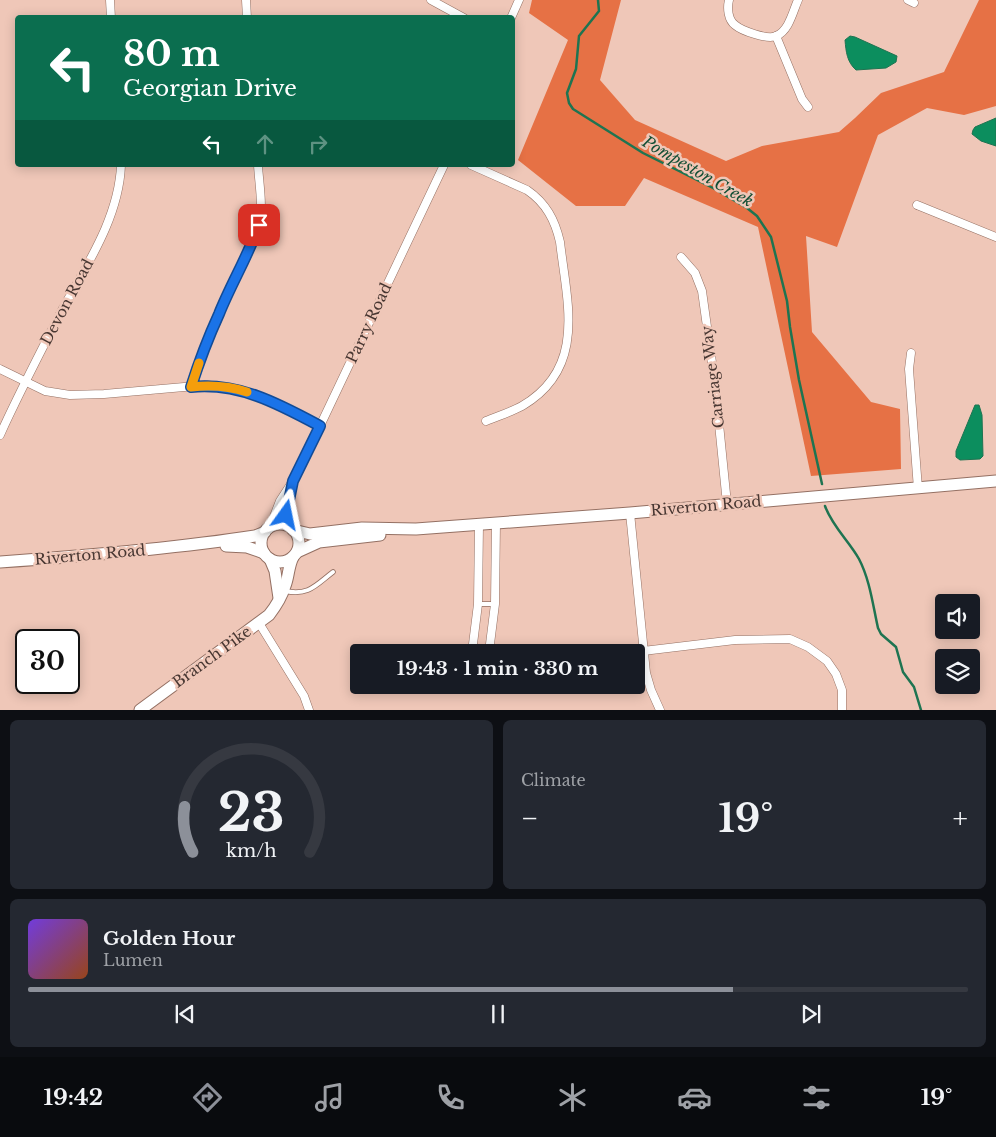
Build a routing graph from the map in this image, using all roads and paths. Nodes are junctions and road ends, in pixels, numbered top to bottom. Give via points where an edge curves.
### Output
1 (110, 0) edge
2 (246, 0) edge
3 (431, 0) edge
4 (519, 0) edge
5 (729, 0) edge
6 (798, 0) edge
7 (111, 15) edge
8 (247, 15) edge
9 (458, 15) edge
10 (512, 15) edge
11 (776, 36) junction
12 (808, 107) dead end
13 (121, 167) edge
14 (258, 167) edge
15 (443, 167) edge
16 (475, 167) edge
17 (917, 205) dead end
18 (996, 237) edge
19 (681, 257) dead end
20 (911, 353) dead end
21 (0, 369) edge
22 (25, 381) junction
23 (191, 387) junction
24 (486, 421) dead end
25 (320, 426) junction
26 (0, 435) edge
27 (293, 481) junction
28 (996, 481) edge
29 (918, 489) junction
30 (727, 504) junction
31 (630, 513) junction
32 (496, 522) junction
33 (479, 524) junction
34 (291, 528) junction
35 (416, 529) junction
36 (267, 530) junction
37 (179, 547) junction
38 (295, 555) junction
39 (267, 556) junction
40 (0, 562) edge
41 (334, 572) dead end
42 (281, 595) junction
43 (478, 604) junction
44 (495, 604) junction
45 (259, 623) junction
46 (473, 644) edge
47 (490, 644) edge
48 (642, 644) edge
49 (645, 651) edge
50 (645, 663) edge
51 (140, 710) edge
52 (309, 710) edge
53 (660, 710) edge
54 (842, 710) edge

1 - 7 street
2 - 8 street
3 - 9 street
4 - 10 street
5 - 11 street via 727,11 735,25 763,37
6 - 11 street via 787,25
11 - 12 street
13 - 22 street, Devon Road via 113,207 103,234
14 - 23 street via 259,225 219,313
15 - 25 street, Parry Road
16 - 24 street via 527,190 549,211 560,242 569,320 568,343 560,367 544,389 524,405
17 - 18 street
19 - 30 street, Carriage Way via 695,273 702,291
20 - 29 street via 909,369
21 - 22 street
22 - 23 street via 45,391 70,395
22 - 26 street, Devon Road
23 - 25 street via 207,385 237,389 266,398
25 - 27 street, Parry Road
27 - 34 street, Parry Road via 286,515
27 - 36 street, Parry Road
28 - 29 main road, Riverton Road
29 - 30 main road, Riverton Road
30 - 31 main road, Riverton Road
31 - 32 main road, Riverton Road
31 - 48 street
32 - 33 main road, Riverton Road
32 - 44 street
33 - 35 main road, Riverton Road
33 - 43 street
34 - 35 main road, Riverton Road via 310,534 362,528
34 - 36 main road via 281,524
34 - 38 main road via 299,540
35 - 38 main road, Riverton Road via 320,542
36 - 37 main road, Riverton Road via 255,536
36 - 39 main road via 261,543
37 - 39 main road, Riverton Road via 247,547
37 - 40 main road, Riverton Road
38 - 39 main road via 281,562
38 - 42 main road, Branch Pike
39 - 42 main road
41 - 42 lane via 303,593
42 - 45 main road, Branch Pike via 270,615
43 - 44 lane
43 - 46 street
44 - 47 street
45 - 51 main road, Branch Pike
45 - 52 street via 304,696
49 - 54 street via 735,640 790,639 808,646 827,661 842,690
50 - 53 street via 648,682

